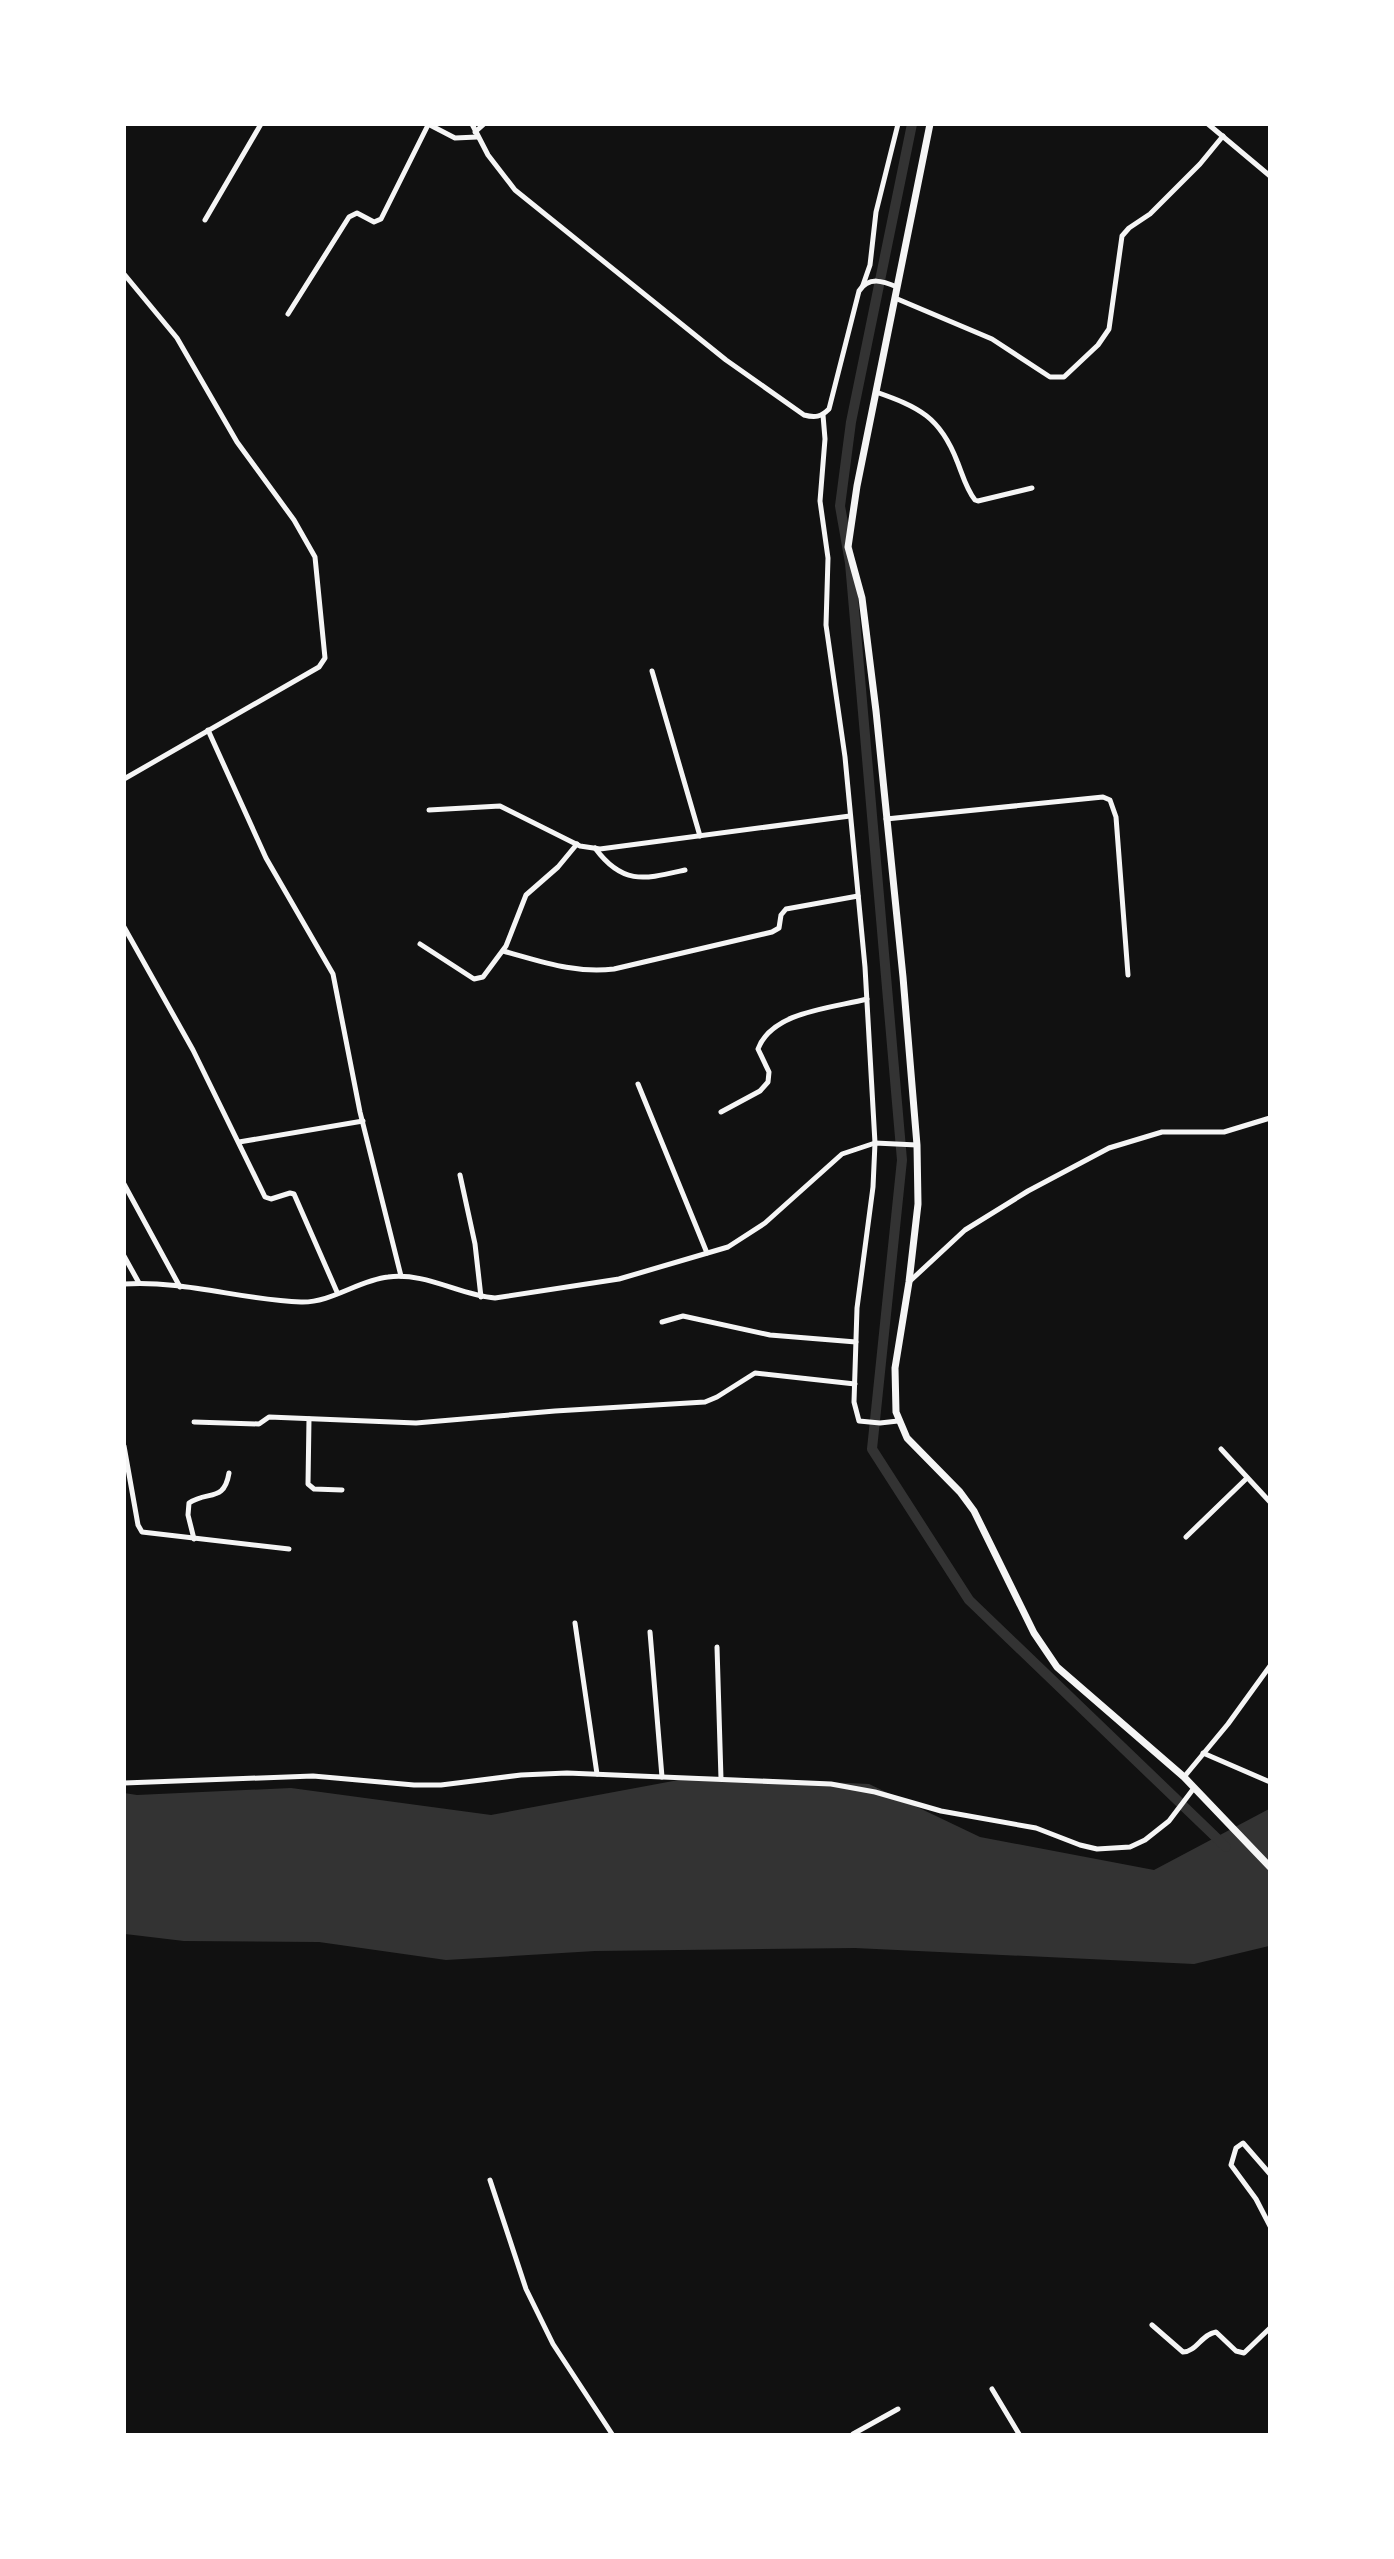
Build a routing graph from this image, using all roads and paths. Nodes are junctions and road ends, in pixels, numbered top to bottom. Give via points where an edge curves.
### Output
1 (261, 124) edge
2 (472, 124) edge
3 (483, 124) edge
4 (898, 124) edge
5 (930, 124) edge
6 (1208, 124) edge
7 (428, 125) edge
8 (472, 136) junction
9 (1223, 136) junction
10 (1269, 176) edge
11 (205, 220) dead end
12 (124, 274) edge
13 (863, 285) junction
14 (897, 287) junction
15 (895, 298) junction
16 (288, 314) dead end
17 (876, 392) junction
18 (823, 415) junction
19 (1032, 488) dead end
20 (652, 671) dead end
21 (208, 730) junction
22 (124, 778) edge
23 (429, 810) dead end
24 (850, 816) junction
25 (886, 819) junction
26 (700, 836) junction
27 (577, 844) junction
28 (595, 848) junction
29 (685, 870) dead end
30 (858, 896) junction
31 (124, 927) edge
32 (420, 944) dead end
33 (503, 951) junction
34 (1128, 975) dead end
35 (867, 999) junction
36 (638, 1084) dead end
37 (721, 1112) dead end
38 (1269, 1118) edge
39 (363, 1120) junction
40 (239, 1142) junction
41 (875, 1143) junction
42 (917, 1145) junction
43 (460, 1175) dead end
44 (124, 1184) edge
45 (707, 1253) junction
46 (124, 1256) edge
47 (402, 1276) junction
48 (909, 1282) junction
49 (139, 1283) junction
50 (124, 1284) edge
51 (180, 1287) junction
52 (337, 1292) junction
53 (481, 1297) junction
54 (662, 1322) dead end
55 (856, 1342) junction
56 (855, 1383) junction
57 (309, 1419) junction
58 (898, 1421) junction
59 (194, 1422) dead end
60 (124, 1446) edge
61 (1221, 1449) dead end
62 (229, 1473) dead end
63 (1247, 1478) junction
64 (342, 1490) dead end
65 (1269, 1502) edge
66 (1186, 1537) dead end
67 (194, 1539) junction
68 (289, 1549) dead end
69 (575, 1623) dead end
70 (650, 1632) dead end
71 (717, 1647) dead end
72 (1269, 1666) edge
73 (1203, 1754) junction
74 (597, 1774) junction
75 (662, 1777) junction
76 (1184, 1777) junction
77 (721, 1779) junction
78 (1269, 1782) edge
79 (124, 1783) edge
80 (1195, 1789) junction
81 (1269, 1868) edge
82 (1269, 2174) edge
83 (490, 2180) dead end
84 (1269, 2226) edge
85 (1152, 2325) dead end
86 (1269, 2328) edge
87 (992, 2389) dead end
88 (898, 2409) dead end
89 (612, 2434) edge
90 (853, 2434) edge
91 (1019, 2434) edge

1 - 11 street
2 - 8 street
3 - 8 street
4 - 13 street
5 - 14 street
6 - 9 street
7 - 8 street via 455,138
7 - 16 street via 381,219 374,222 357,213 349,217
8 - 18 street via 515,190 693,333 804,415
9 - 10 street
9 - 15 street via 1150,214 1122,236 1109,329 1064,377 1050,377 992,339
12 - 21 street via 177,338 237,441 294,520 317,566 324,661
13 - 14 street via 873,281
13 - 18 street via 832,402
14 - 15 street
15 - 17 street
17 - 19 street via 912,406 937,423 947,436 975,500
17 - 25 street via 848,547 862,598
18 - 24 street via 820,501 828,558 826,626
20 - 26 street
21 - 22 street
21 - 39 street via 266,858 333,974
23 - 27 street via 500,806
24 - 26 street
24 - 30 street
25 - 34 street via 1103,797 1110,800 1116,817
25 - 42 street
26 - 28 street
27 - 28 street
27 - 33 street via 526,895
28 - 29 street via 610,865 638,879
30 - 33 street via 786,909 779,928 772,932 595,972
30 - 35 street
31 - 40 street
32 - 33 street via 478,980
35 - 37 street via 778,1025 758,1049 768,1082 760,1091
35 - 41 street
36 - 45 street
38 - 48 street via 1224,1132 1162,1132 1109,1148 966,1230
39 - 40 street
39 - 47 street
40 - 52 street via 265,1197 290,1193 296,1197
41 - 42 street
41 - 45 street via 842,1154 765,1223 728,1246
41 - 55 street
42 - 48 street via 918,1204
43 - 53 street via 475,1244
44 - 51 street
45 - 53 street via 611,1281 510,1297
46 - 49 street
47 - 52 street via 378,1278
47 - 53 street via 438,1282
48 - 58 street via 895,1368
49 - 50 street
49 - 51 street
51 - 52 street via 304,1303
54 - 55 street via 683,1316 770,1335
55 - 56 street
56 - 57 street via 754,1373 705,1402 445,1422
56 - 58 street via 855,1412 859,1421
57 - 59 street via 269,1417 259,1424
57 - 64 street via 308,1484 314,1489
58 - 76 street via 907,1438 974,1511 1034,1633 1057,1667
60 - 67 street via 140,1530
61 - 63 street
62 - 67 street via 220,1492 189,1503
63 - 65 street
63 - 66 street
67 - 68 street
69 - 74 street
70 - 75 street
71 - 77 street
72 - 73 street
73 - 76 street
73 - 78 street
74 - 75 street
74 - 79 street via 546,1773 432,1785 313,1776
75 - 77 street
76 - 80 street
77 - 80 street via 854,1788 941,1811 1036,1828 1097,1848 1130,1847 1144,1840 1169,1821
80 - 81 street
82 - 84 street via 1243,2143 1236,2148 1231,2165 1256,2199
83 - 89 street via 526,2289 554,2344
85 - 86 street via 1183,2352 1216,2332 1236,2351 1244,2353
87 - 91 street
88 - 90 street

